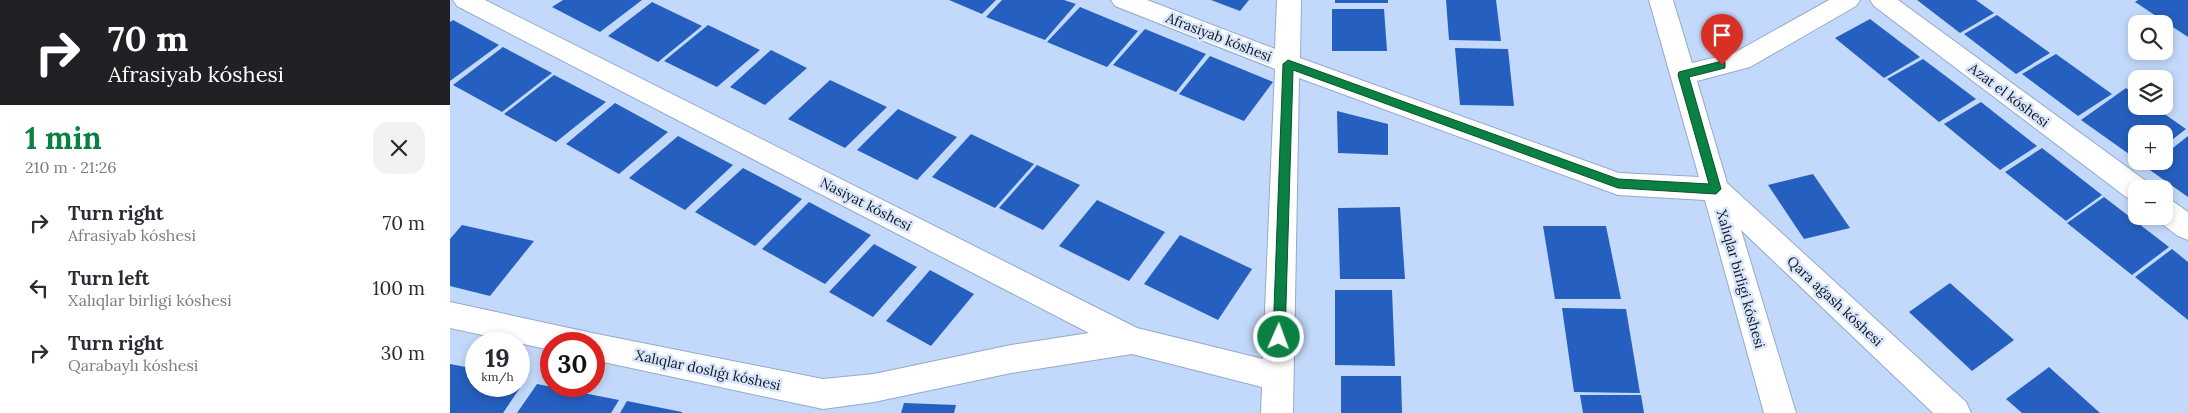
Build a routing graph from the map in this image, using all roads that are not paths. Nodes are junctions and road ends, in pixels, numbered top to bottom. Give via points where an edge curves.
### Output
1 (465, 0) edge
2 (1123, 0) edge
3 (1289, 0) edge
4 (1661, 0) edge
5 (1848, 0) edge
6 (1882, 0) edge
7 (1288, 64) junction
8 (1683, 75) junction
9 (2128, 183) edge
10 (1716, 189) junction
11 (2173, 217) edge
12 (2188, 228) edge
13 (450, 315) edge
14 (540, 334) edge
15 (1132, 340) junction
16 (605, 348) edge
17 (1278, 376) junction
18 (1277, 413) edge
19 (1780, 413) edge
20 (1955, 413) edge

1 - 15 street, Nasiyat kóshesi
2 - 7 street, Afrasiyab kóshesi
3 - 7 street
4 - 8 street, Xalıqlar birligi kóshesi
5 - 8 street via 1741,60
6 - 9 street, Azat el kóshesi
7 - 10 street, Afrasiyab kóshesi via 1618,184
7 - 17 street
8 - 10 street, Xalıqlar birligi kóshesi
10 - 19 street, Xalıqlar birligi kóshesi
10 - 20 street, Qara aǵash kóshesi
11 - 12 street
13 - 14 street
15 - 16 street, Xalıqlar doslıǵı kóshesi via 1011,359 874,388 823,394
15 - 17 street, Nasiyat kóshesi
17 - 18 street

